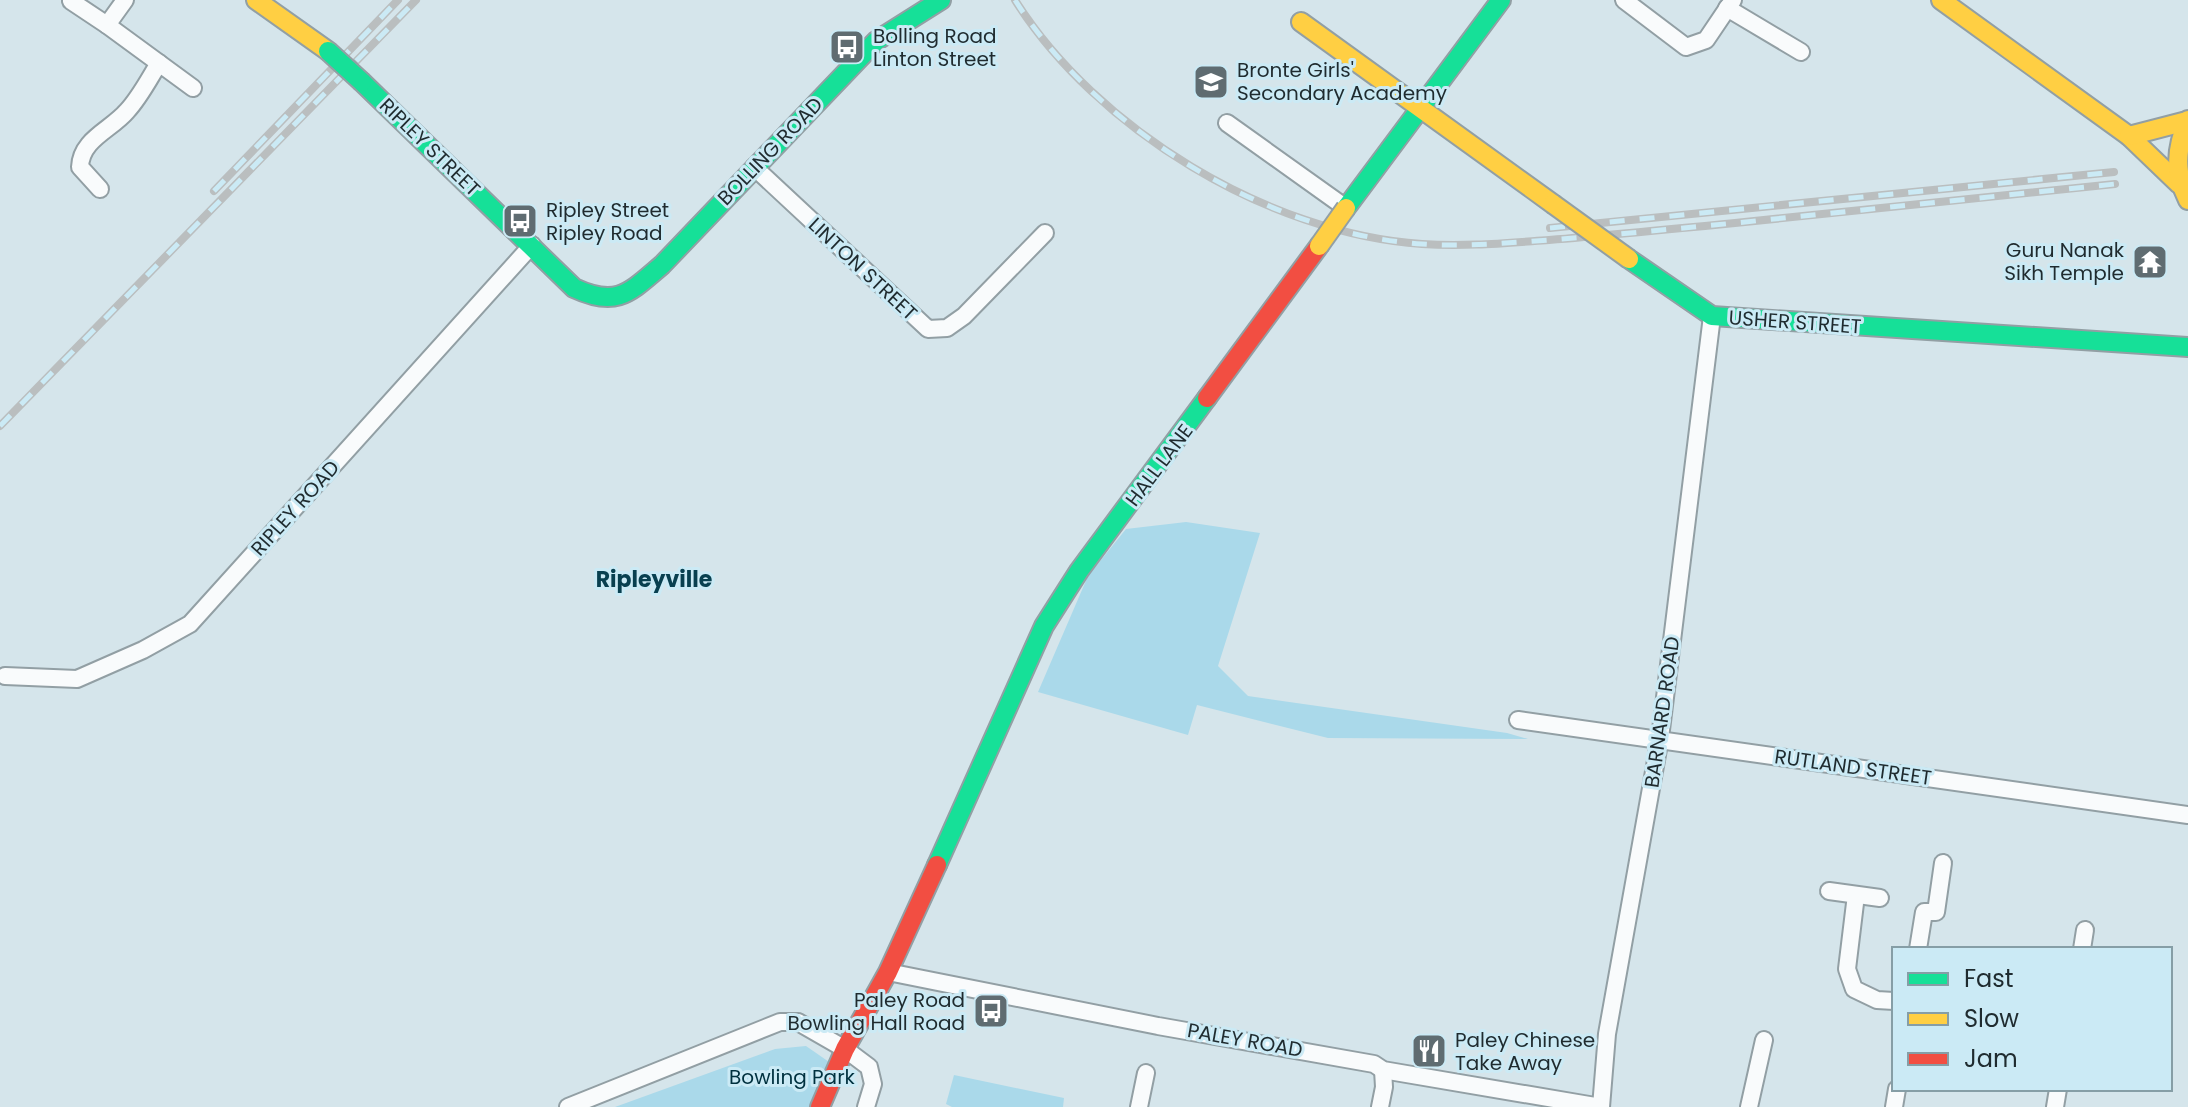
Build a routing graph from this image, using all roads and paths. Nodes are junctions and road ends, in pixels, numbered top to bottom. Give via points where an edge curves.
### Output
1 (125, 0) edge
2 (256, 0) edge
3 (941, 0) edge
4 (1501, 0) edge
5 (1624, 0) edge
6 (1942, 0) edge
7 (71, 1) edge
8 (1730, 4) edge
9 (1301, 22) dead end
10 (107, 25) junction
11 (1801, 52) dead end
12 (159, 63) junction
13 (193, 88) dead end
14 (1421, 106) junction
15 (2188, 121) edge
16 (1227, 123) dead end
17 (2129, 136) junction
18 (754, 167) junction
19 (100, 189) dead end
20 (2183, 192) edge
21 (1346, 208) junction
22 (1045, 233) dead end
23 (532, 245) junction
24 (598, 298) joint
25 (1712, 316) junction
26 (2188, 347) edge
27 (5, 676) dead end
28 (1518, 720) dead end
29 (1660, 738) junction
30 (2188, 815) edge
31 (1943, 863) dead end
32 (1829, 891) dead end
33 (1856, 895) junction
34 (1880, 898) dead end
35 (2085, 930) dead end
36 (1918, 947) edge
37 (2082, 947) edge
38 (888, 972) junction
39 (1892, 1001) edge
40 (1764, 1040) dead end
41 (845, 1049) junction
42 (1383, 1070) junction
43 (1146, 1073) dead end
44 (568, 1107) edge
45 (820, 1107) edge
46 (866, 1107) edge
47 (1139, 1107) edge
48 (1380, 1107) edge
49 (1601, 1107) edge
50 (1749, 1107) edge

1 - 10 street
2 - 23 street, RIPLEY STREET, bridge via 328,51
3 - 18 street, BOLLING ROAD via 876,41
4 - 14 street, HALL LANE
5 - 8 street via 1686,47 1706,40
6 - 17 street
7 - 10 street
8 - 11 street
9 - 14 street, USHER STREET
10 - 12 street
12 - 13 street
12 - 19 street via 127,111 82,152 80,167
14 - 21 street, HALL LANE
14 - 25 street, USHER STREET, bridge
15 - 17 street
15 - 20 street via 2176,151
16 - 21 street
17 - 20 street
18 - 22 street, LINTON STREET via 928,329 947,328 964,316
18 - 24 street, BOLLING ROAD via 633,290
21 - 38 street, HALL LANE, bridge via 1044,626
23 - 24 street, RIPLEY STREET via 574,288
23 - 27 street, RIPLEY ROAD via 190,624 77,679
25 - 26 street, USHER STREET
25 - 29 street, BARNARD ROAD
28 - 29 street, RUTLAND STREET
29 - 30 street, RUTLAND STREET
29 - 49 street, BARNARD ROAD via 1607,1034
31 - 36 street via 1936,912 1924,912
32 - 33 street
33 - 34 street
33 - 39 street via 1847,969 1854,989
35 - 37 street
38 - 41 street, HALL LANE
38 - 42 street, PALEY ROAD via 1374,1064
40 - 50 street
41 - 44 street via 798,1022 780,1022
41 - 45 street, HALL LANE
41 - 46 street via 869,1067 873,1084
42 - 48 street
42 - 49 street, PALEY ROAD
43 - 47 street

